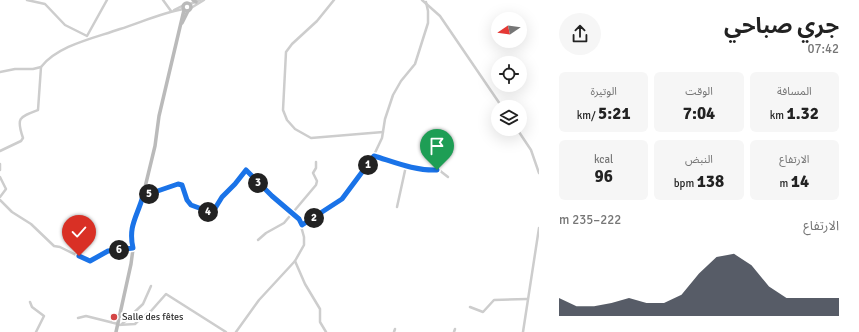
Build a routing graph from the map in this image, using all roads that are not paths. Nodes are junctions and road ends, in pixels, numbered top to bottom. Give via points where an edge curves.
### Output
1 (27, 0) edge
2 (44, 0) edge
3 (107, 0) edge
4 (163, 0) edge
5 (200, 0) edge
6 (204, 0) edge
7 (334, 0) edge
8 (422, 0) edge
9 (426, 2) junction
10 (45, 4) junction
11 (187, 6) edge
12 (433, 9) junction
13 (172, 11) junction
14 (428, 11) junction
15 (87, 36) junction
16 (91, 38) junction
17 (41, 67) junction
18 (0, 72) edge
19 (497, 100) edge
20 (383, 132) junction
21 (522, 136) edge
22 (0, 151) edge
23 (374, 156) junction
24 (316, 162) dead end
25 (0, 164) edge
26 (406, 166) junction
27 (0, 170) edge
28 (539, 172) edge
29 (0, 177) edge
30 (448, 177) dead end
31 (143, 196) junction
32 (0, 198) edge
33 (397, 207) dead end
34 (293, 213) junction
35 (302, 225) junction
36 (539, 228) edge
37 (258, 240) dead end
38 (133, 248) junction
39 (295, 261) junction
40 (151, 286) dead end
41 (527, 299) junction
42 (30, 302) dead end
43 (470, 308) dead end
44 (78, 318) dead end
45 (120, 324) junction
46 (36, 332) edge
47 (116, 332) edge
48 (226, 332) edge
49 (236, 332) edge
50 (326, 332) edge
51 (523, 332) edge

1 - 10 street
2 - 10 street
3 - 15 street
4 - 13 street
5 - 11 street
6 - 11 street
7 - 20 street via 317,22 286,52 283,110 295,129 311,138
8 - 9 street
9 - 12 street
9 - 14 street
10 - 15 street via 65,25
11 - 13 street
11 - 13 street
11 - 31 street via 158,116 155,146
12 - 14 street
12 - 19 street
13 - 16 street
14 - 20 street via 428,23 415,64 393,95
15 - 16 street
16 - 17 street via 58,53 45,61
17 - 18 street
17 - 22 street via 38,110 20,120 18,124 23,138
20 - 23 street
21 - 28 street via 531,150
23 - 26 street
23 - 35 street via 342,199
24 - 34 street via 313,173 316,185
25 - 27 street
26 - 30 street via 439,170
26 - 33 street
29 - 32 street via 6,189
31 - 34 street via 180,184 191,205 210,212 246,170
31 - 38 street via 132,226 130,239
32 - 38 street via 12,212 54,246 88,261 108,251
34 - 35 street
34 - 37 street via 284,223
35 - 39 street via 304,244
36 - 41 street
38 - 45 street
39 - 49 street via 259,300
39 - 50 street via 320,309 320,322
40 - 45 street via 143,304
41 - 43 street via 494,300 482,312
41 - 51 street
42 - 46 street via 32,307 44,316
44 - 45 street via 86,316
45 - 47 street
45 - 48 street via 135,324 166,294

